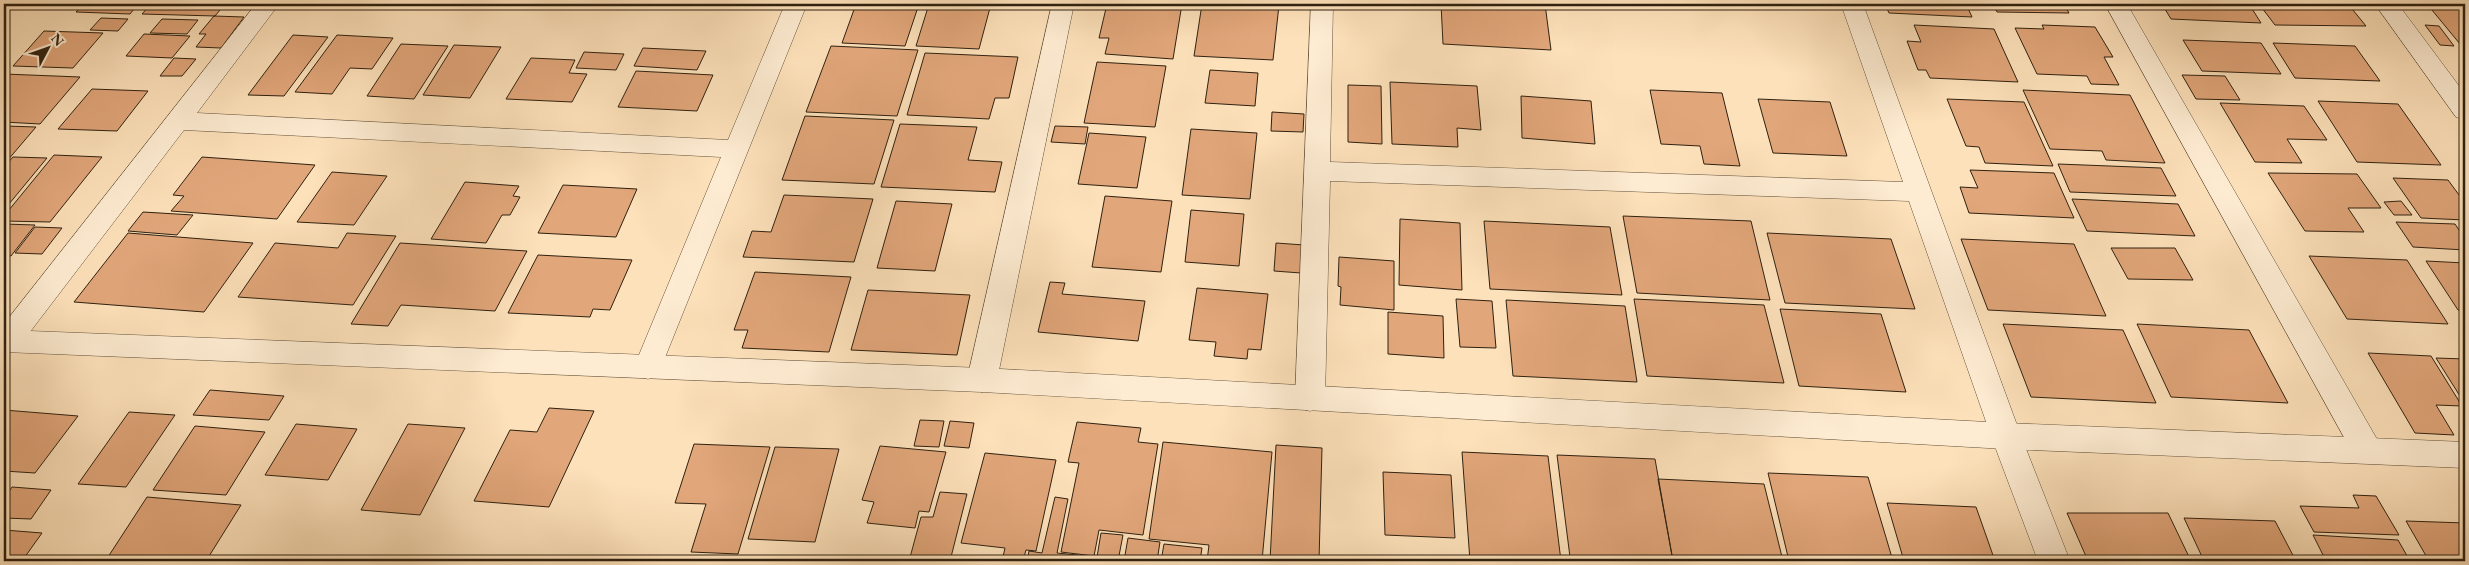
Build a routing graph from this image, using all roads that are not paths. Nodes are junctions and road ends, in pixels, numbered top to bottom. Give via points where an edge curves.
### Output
1 (268, 4) edge
2 (796, 4) edge
3 (1063, 4) edge
4 (1322, 4) edge
5 (1852, 4) edge
6 (2116, 4) edge
7 (2386, 4) edge
8 (2465, 111) edge
9 (177, 122) junction
10 (735, 149) junction
11 (1316, 170) junction
12 (1918, 192) junction
13 (5, 341) edge
14 (648, 367) junction
15 (982, 380) junction
16 (1310, 399) junction
17 (2006, 436) junction
18 (2367, 450) junction
19 (2465, 455) edge
20 (2054, 561) edge

1 - 9 street
2 - 10 street
3 - 15 street
4 - 11 street
5 - 12 street
6 - 18 street
7 - 8 street
9 - 10 street
9 - 13 street
10 - 14 street
11 - 12 street
11 - 16 street
12 - 17 street
13 - 14 street
14 - 15 street
15 - 16 street
16 - 17 street
17 - 18 street
17 - 20 street
18 - 19 street

